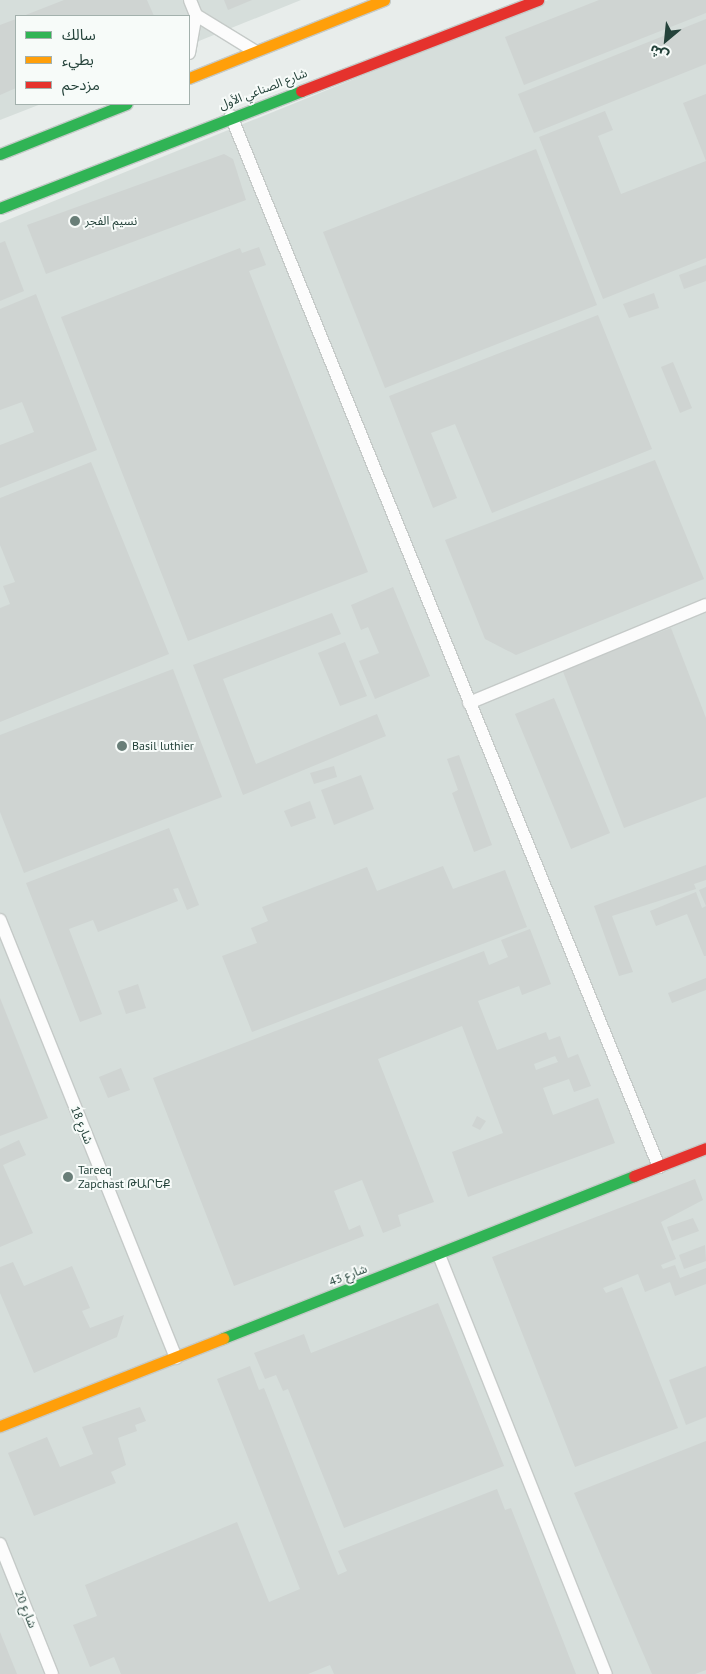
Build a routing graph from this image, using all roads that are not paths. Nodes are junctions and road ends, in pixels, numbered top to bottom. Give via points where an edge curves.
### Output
1 (190, 0) edge
2 (384, 0) edge
3 (538, 0) edge
4 (196, 14) junction
5 (190, 47) edge
6 (257, 51) junction
7 (190, 78) edge
8 (123, 105) edge
9 (231, 115) junction
10 (0, 154) edge
11 (0, 208) edge
12 (706, 605) edge
13 (469, 703) junction
14 (0, 920) edge
15 (706, 1148) edge
16 (659, 1167) junction
17 (438, 1255) junction
18 (176, 1358) junction
19 (0, 1426) edge
20 (0, 1544) edge
21 (52, 1674) edge
22 (606, 1674) edge

1 - 4 lane
2 - 6 main road
3 - 9 main road, شارع الصناعي الأول
4 - 5 lane
4 - 6 lane
6 - 7 main road
8 - 10 main road
9 - 11 main road, شارع الصناعي الأول
9 - 13 lane
12 - 13 lane
13 - 16 lane
14 - 18 lane, شارع 18
15 - 16 main road, شارع 43
16 - 17 main road, شارع 43
17 - 18 main road, شارع 43
17 - 22 lane
18 - 19 main road, شارع 43
20 - 21 lane, شارع 20

